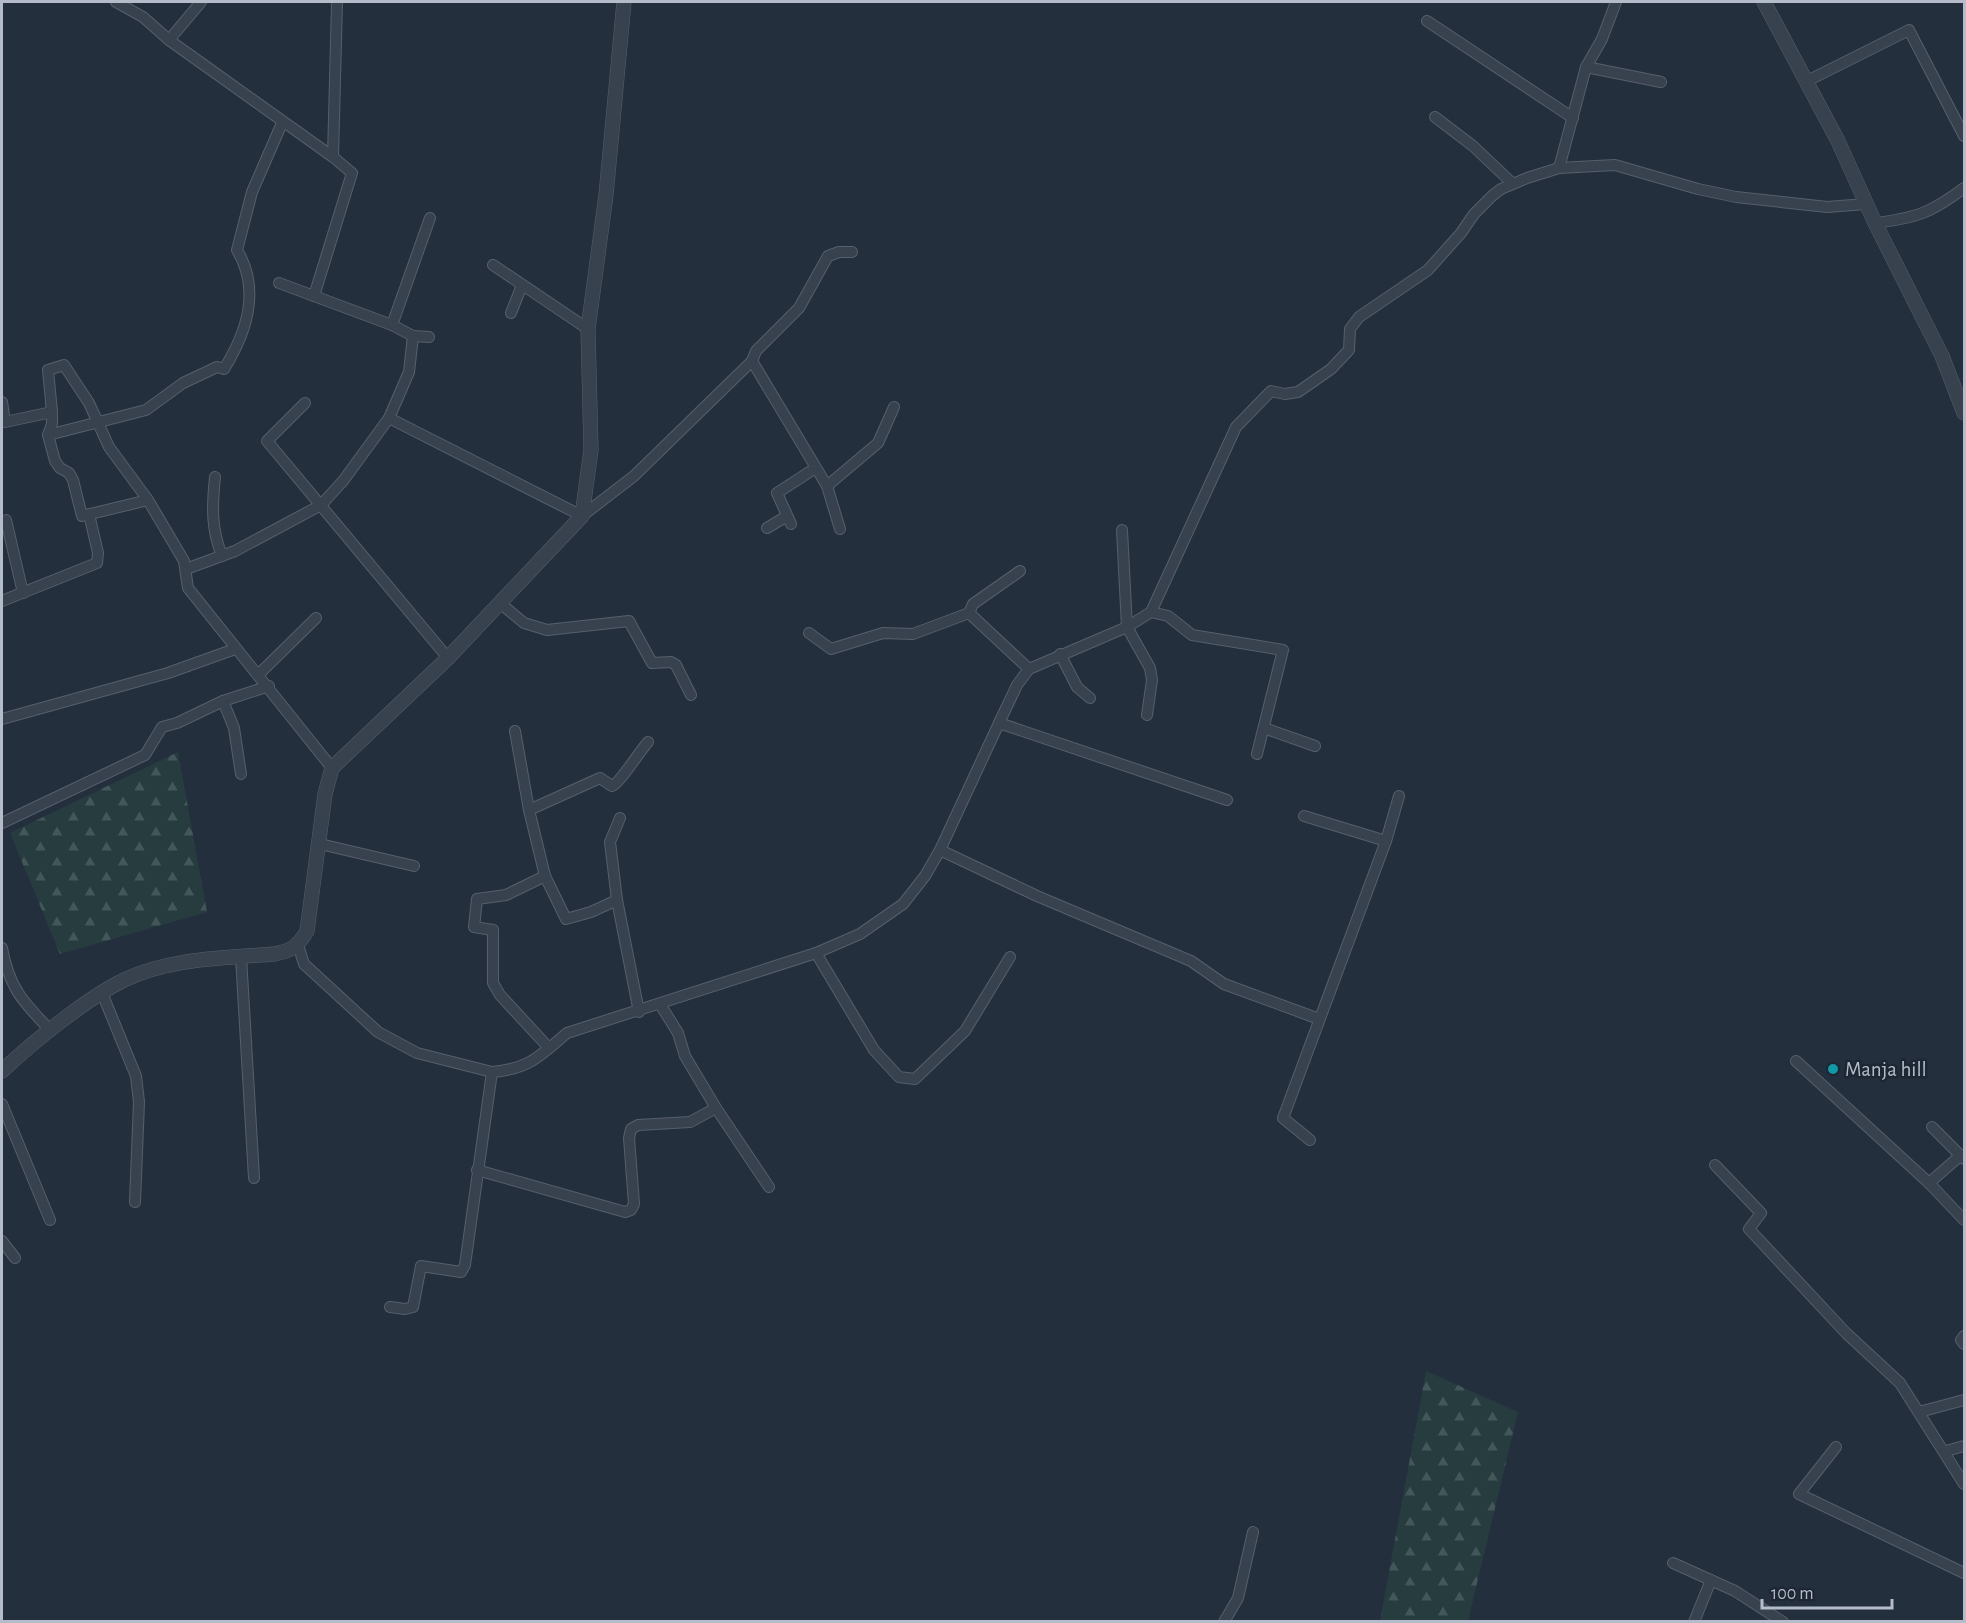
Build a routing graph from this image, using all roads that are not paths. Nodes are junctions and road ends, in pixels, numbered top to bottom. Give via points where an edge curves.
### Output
1 (116, 2) edge
2 (201, 2) edge
3 (338, 2) edge
4 (624, 2) edge
5 (1616, 2) edge
6 (1764, 2) edge
7 (1427, 21) dead end
8 (169, 40) junction
9 (1586, 67) junction
10 (1807, 81) junction
11 (1661, 82) dead end
12 (1435, 117) dead end
13 (1573, 117) junction
14 (282, 123) junction
15 (1965, 136) edge
16 (333, 157) junction
17 (1559, 168) junction
18 (1512, 183) junction
19 (1965, 188) edge
20 (1866, 204) junction
21 (430, 218) dead end
22 (1875, 224) junction
23 (852, 252) dead end
24 (493, 265) dead end
25 (279, 283) dead end
26 (522, 285) junction
27 (314, 296) junction
28 (511, 313) dead end
29 (392, 325) junction
30 (588, 329) junction
31 (413, 336) junction
32 (429, 337) dead end
33 (752, 361) junction
34 (2, 402) edge
35 (305, 403) dead end
36 (894, 407) dead end
37 (52, 412) junction
38 (1965, 413) edge
39 (389, 418) junction
40 (97, 421) junction
41 (3, 422) edge
42 (48, 435) junction
43 (814, 469) junction
44 (214, 477) dead end
45 (827, 486) junction
46 (148, 500) junction
47 (321, 505) junction
48 (89, 514) junction
49 (582, 516) junction
50 (6, 520) dead end
51 (767, 528) dead end
52 (840, 529) dead end
53 (1122, 530) dead end
54 (222, 556) junction
55 (186, 569) junction
56 (1020, 572) dead end
57 (23, 593) junction
58 (2, 601) edge
59 (500, 603) junction
60 (1151, 612) junction
61 (969, 613) junction
62 (316, 618) dead end
63 (1127, 627) junction
64 (809, 633) dead end
65 (235, 649) junction
66 (1060, 654) junction
67 (448, 658) junction
68 (1029, 669) junction
69 (258, 675) junction
70 (269, 686) junction
71 (691, 695) dead end
72 (1090, 698) dead end
73 (223, 701) junction
74 (1148, 716) dead end
75 (2, 719) edge
76 (999, 723) junction
77 (1264, 728) junction
78 (515, 731) dead end
79 (648, 742) dead end
80 (1315, 746) dead end
81 (1257, 754) dead end
82 (332, 768) junction
83 (241, 774) dead end
84 (1399, 796) dead end
85 (1227, 800) dead end
86 (529, 810) junction
87 (1304, 816) dead end
88 (620, 818) dead end
89 (2, 823) edge
90 (1386, 841) junction
91 (320, 844) junction
92 (940, 850) junction
93 (414, 866) dead end
94 (545, 876) junction
95 (617, 900) junction
96 (298, 945) junction
97 (2, 948) edge
98 (816, 953) junction
99 (241, 957) junction
100 (1010, 957) dead end
101 (102, 993) junction
102 (660, 1004) junction
103 (639, 1012) junction
104 (1319, 1020) junction
105 (51, 1031) junction
106 (549, 1048) junction
107 (1796, 1062) dead end
108 (2, 1071) edge
109 (492, 1072) junction
110 (2, 1104) edge
111 (716, 1108) junction
112 (1932, 1127) dead end
113 (1310, 1140) dead end
114 (1963, 1157) edge
115 (1715, 1166) dead end
116 (477, 1170) junction
117 (254, 1178) dead end
118 (1929, 1183) junction
119 (769, 1187) dead end
120 (135, 1202) dead end
121 (50, 1220) dead end
122 (1965, 1221) edge
123 (2, 1241) edge
124 (15, 1258) dead end
125 (390, 1307) dead end
126 (1965, 1336) edge
127 (1965, 1344) edge
128 (1965, 1400) edge
129 (1919, 1412) junction
130 (1965, 1446) edge
131 (1836, 1447) dead end
132 (1946, 1451) junction
133 (1965, 1484) edge
134 (1253, 1532) dead end
135 (1673, 1563) dead end
136 (1964, 1572) edge
137 (1711, 1580) junction
138 (1224, 1622) edge
139 (1694, 1622) edge
140 (1783, 1622) edge

1 - 8 street via 143,17
2 - 8 street
3 - 16 street
4 - 30 street via 606,195
5 - 9 street
6 - 10 street
7 - 13 street
8 - 14 street
9 - 11 street
9 - 13 street
10 - 15 street via 1909,30
10 - 20 street
12 - 18 street
13 - 17 street
14 - 16 street
14 - 40 street via 252,192 237,250 246,266 249,316 241,342 224,369 217,367 183,383 146,410
16 - 27 street via 352,173
17 - 18 street
17 - 20 street via 1615,165 1736,197 1827,207
18 - 60 street via 1474,214 1428,270 1359,317 1350,329 1349,350 1331,369 1298,392 1271,391 1236,427
19 - 22 street via 1918,217
20 - 22 street
21 - 29 street
22 - 38 street via 1942,357
23 - 33 street via 828,256 800,308 756,351
24 - 26 street
25 - 27 street
26 - 28 street
26 - 30 street
27 - 29 street
29 - 31 street
30 - 49 street via 591,450
31 - 32 street
31 - 39 street via 409,372
33 - 43 street
33 - 49 street via 634,476
34 - 41 street
35 - 47 street via 267,441
36 - 45 street via 878,442
37 - 40 street via 48,370 64,365
37 - 41 street
37 - 42 street
39 - 47 street via 343,482
39 - 49 street
40 - 42 street
40 - 46 street via 110,447
42 - 48 street via 55,461 73,480 82,516
43 - 45 street
43 - 51 street via 777,493 789,520
44 - 54 street via 212,516
45 - 52 street
46 - 48 street
46 - 55 street
47 - 54 street
47 - 67 street
48 - 57 street via 97,563
49 - 59 street
50 - 57 street
53 - 63 street
54 - 55 street
55 - 65 street via 188,588
56 - 61 street via 973,604
57 - 58 street
59 - 67 street
59 - 71 street via 524,623 547,630 629,621 652,663 676,665
60 - 63 street
60 - 77 street via 1168,616 1192,635 1283,650
61 - 64 street via 913,634 883,633 831,649
61 - 68 street
62 - 69 street
63 - 66 street
63 - 74 street via 1150,668
65 - 69 street
65 - 75 street via 168,673
66 - 68 street
66 - 72 street via 1077,687
67 - 82 street
68 - 76 street
69 - 70 street
70 - 73 street
70 - 82 street
73 - 83 street via 234,728
73 - 89 street via 162,726 145,755
76 - 85 street
76 - 92 street
77 - 80 street
77 - 81 street
78 - 86 street
79 - 86 street via 631,760 619,783 612,786 600,777
82 - 91 street
84 - 90 street
86 - 94 street
87 - 90 street
88 - 95 street via 610,842
90 - 104 street
91 - 93 street
91 - 96 street via 307,931
92 - 98 street via 903,904 860,934
92 - 104 street via 1191,961 1224,984
94 - 95 street via 566,919
94 - 106 street via 506,895 477,899 474,927 493,930 493,983
95 - 103 street
96 - 99 street via 274,954
96 - 109 street via 304,964 378,1032 417,1053
97 - 105 street via 12,986 21,1001
98 - 100 street via 874,1050 899,1077 915,1078 966,1031
98 - 102 street
99 - 101 street via 178,964 126,979
99 - 117 street
101 - 105 street
101 - 120 street via 136,1076 139,1102
102 - 103 street
102 - 111 street
103 - 106 street via 567,1033
104 - 113 street via 1283,1118
105 - 108 street
106 - 109 street via 538,1059 515,1070
107 - 118 street
109 - 116 street
110 - 121 street
111 - 116 street via 690,1122 638,1125 632,1129 629,1138 634,1204 625,1212
111 - 119 street
112 - 114 street
114 - 118 street
115 - 129 street via 1761,1213 1749,1229 1846,1333 1900,1383
116 - 125 street via 461,1272 421,1266 413,1307
118 - 122 street
123 - 124 street
126 - 127 street via 1961,1340
128 - 129 street
129 - 132 street
130 - 132 street
131 - 136 street via 1799,1494
132 - 133 street
134 - 138 street via 1238,1598
135 - 137 street
137 - 139 street
137 - 140 street

